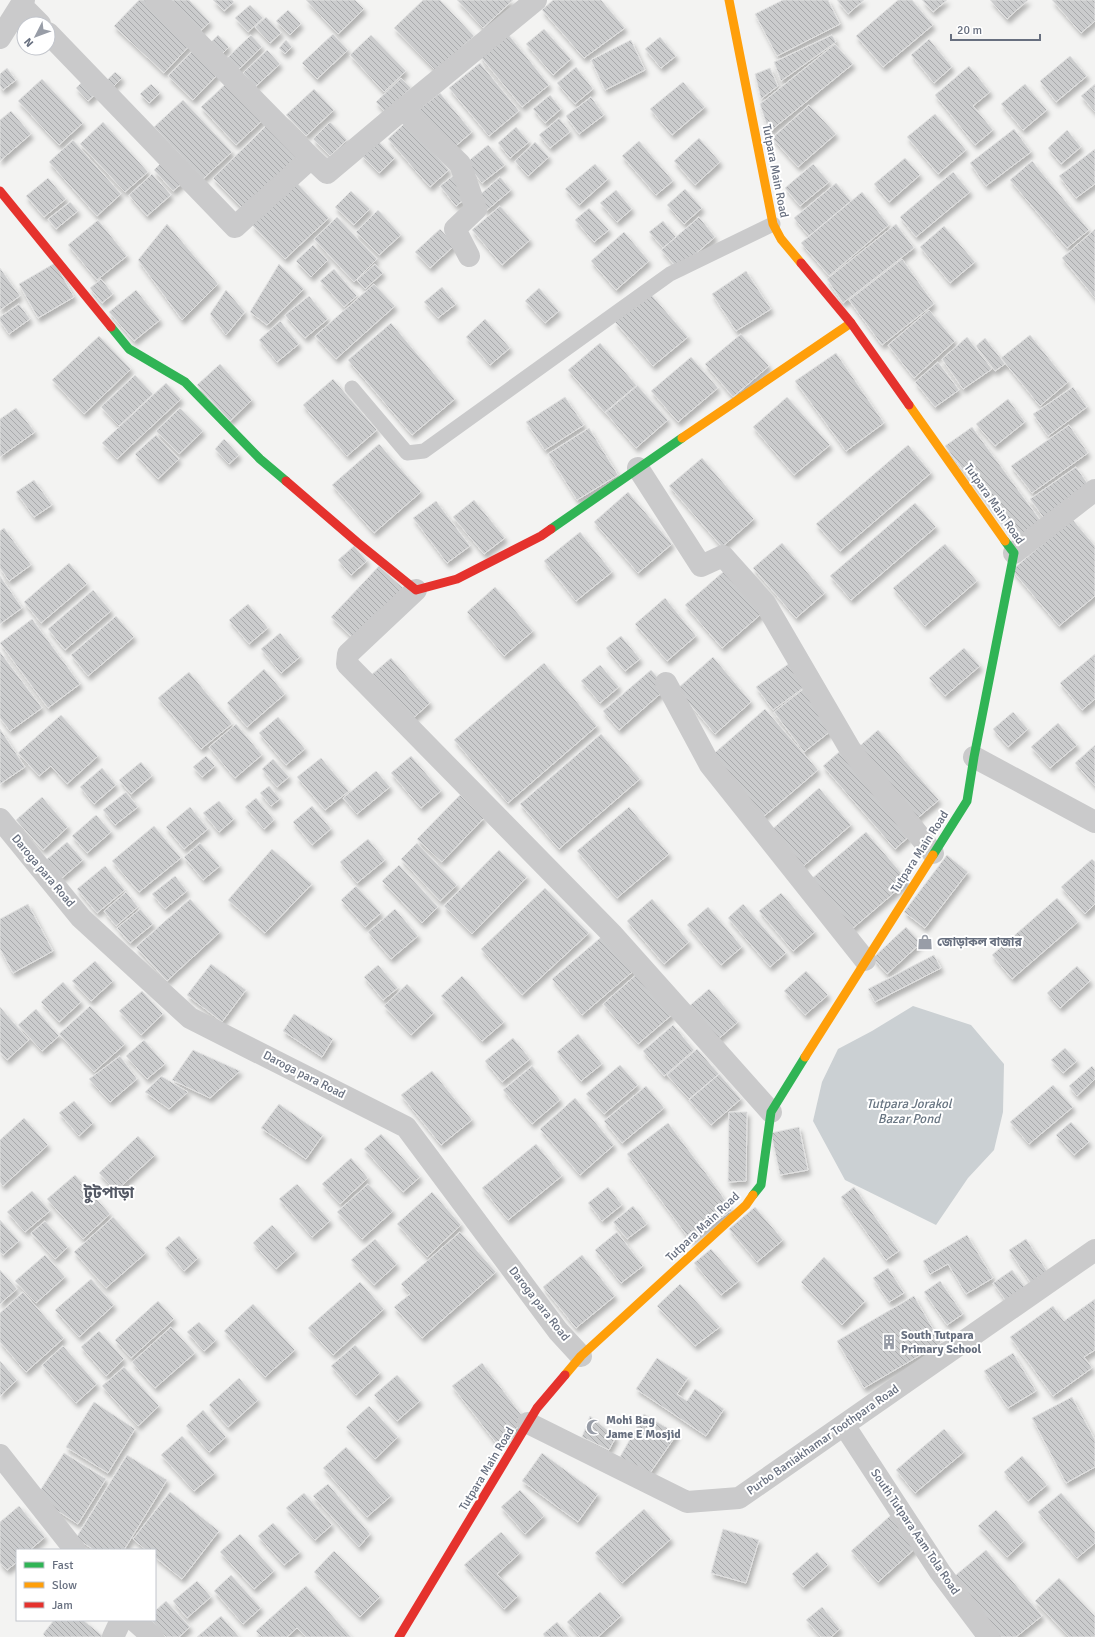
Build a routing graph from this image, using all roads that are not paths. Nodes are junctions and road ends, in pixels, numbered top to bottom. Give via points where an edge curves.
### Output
1 (156, 0) edge
2 (536, 0) edge
3 (729, 0) edge
4 (22, 2) edge
5 (33, 16) edge
6 (0, 38) edge
7 (56, 41) edge
8 (403, 109) junction
9 (311, 158) junction
10 (0, 191) edge
11 (773, 224) junction
12 (470, 256) dead end
13 (851, 323) junction
14 (352, 388) dead end
15 (638, 468) junction
16 (1095, 490) edge
17 (1014, 553) junction
18 (416, 590) junction
19 (666, 683) dead end
20 (974, 757) junction
21 (0, 820) edge
22 (1095, 822) edge
23 (933, 853) junction
24 (865, 960) junction
25 (771, 1112) junction
26 (1095, 1250) edge
27 (581, 1356) junction
28 (528, 1423) junction
29 (844, 1425) junction
30 (0, 1455) edge
31 (74, 1549) edge
32 (121, 1621) edge
33 (135, 1621) edge
34 (113, 1637) edge
35 (153, 1637) edge
36 (399, 1637) edge
37 (989, 1637) edge

1 - 9 street
2 - 8 street
3 - 11 street, Tutpara Main Road
4 - 5 street
4 - 6 street
7 - 9 street via 235,227
8 - 9 street via 327,173
8 - 12 street via 460,164 476,209 455,229
10 - 18 street via 129,349 185,382 260,459
11 - 13 street, Tutpara Main Road via 781,239
11 - 14 lane via 670,274 424,451 407,453
13 - 15 street
13 - 17 street, Tutpara Main Road
15 - 18 street via 541,536 457,579
15 - 23 street via 701,566 723,556 765,603 850,749
16 - 17 street
17 - 20 street, Tutpara Main Road
18 - 25 street via 348,654 347,664 613,935
19 - 24 street via 710,765
20 - 22 street
20 - 23 street, Tutpara Main Road via 967,801
21 - 27 street, Daroga para Road via 81,918 190,1018 406,1127 558,1331
23 - 24 street, Tutpara Main Road
24 - 25 street, Tutpara Main Road
25 - 27 street, Tutpara Main Road via 761,1185 746,1205
26 - 29 street, Purbo Baniakhamar Toothpara Road
27 - 28 street, Tutpara Main Road via 537,1408
28 - 29 street, Purbo Baniakhamar Toothpara Road via 687,1502 739,1498
28 - 36 street, Tutpara Main Road
29 - 37 street, South Tutpara Aam Tola Road via 940,1572
30 - 31 street
32 - 34 street
33 - 35 street

